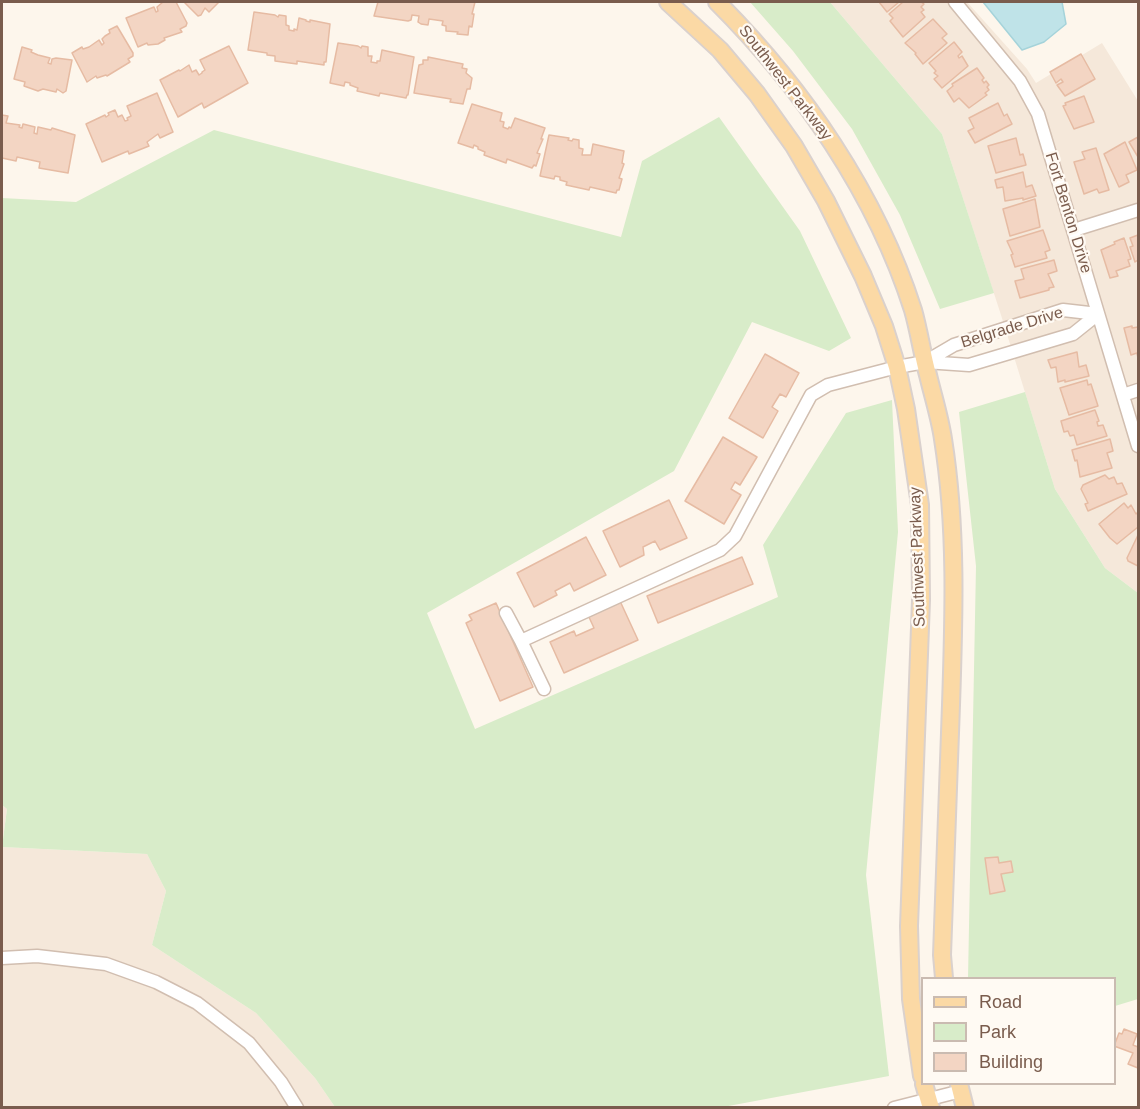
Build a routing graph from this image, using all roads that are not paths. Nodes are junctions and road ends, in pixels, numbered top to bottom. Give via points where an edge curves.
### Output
1 (668, 2) edge
2 (717, 2) edge
3 (955, 2) edge
4 (1138, 210) edge
5 (1074, 230) junction
6 (1098, 314) junction
7 (925, 362) junction
8 (897, 367) junction
9 (1138, 390) edge
10 (1123, 395) junction
11 (1138, 446) edge
12 (506, 613) dead end
13 (521, 640) junction
14 (544, 689) dead end
15 (2, 958) edge
16 (944, 977) edge
17 (921, 1069) edge
18 (962, 1094) edge
19 (928, 1096) edge
20 (297, 1107) edge
21 (894, 1107) edge

1 - 8 main road, Southwest Parkway via 720,50 794,146 863,276
2 - 7 main road, Southwest Parkway via 788,81 833,144 867,202 913,310
3 - 5 street, Fort Benton Drive via 1020,81 1038,114
4 - 5 street
5 - 6 street, Fort Benton Drive
6 - 7 street, Belgrade Drive via 1063,310 954,345
6 - 7 street, Belgrade Drive via 1073,334 969,365
6 - 10 street, Fort Benton Drive
7 - 8 street, Belgrade Drive
7 - 16 main road, Southwest Parkway via 943,438 952,520 954,602
8 - 13 street, Belgrade Drive via 828,385 811,395 735,536 720,550
8 - 17 main road, Southwest Parkway via 920,505 921,600 909,926 911,999
9 - 10 street
10 - 11 street, Fort Benton Drive
12 - 13 street
13 - 14 street
15 - 20 street via 37,956 106,964 156,982 197,1003 249,1043
18 - 19 street
19 - 21 street

